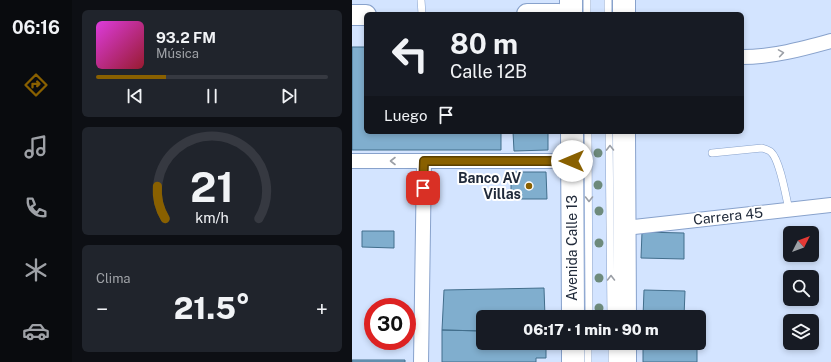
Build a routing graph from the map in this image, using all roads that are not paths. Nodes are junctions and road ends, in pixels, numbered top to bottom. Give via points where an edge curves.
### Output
1 (421, 0) edge
2 (571, 0) edge
3 (587, 0) edge
4 (608, 0) edge
5 (624, 0) edge
6 (422, 12) edge
7 (571, 12) edge
8 (587, 12) edge
9 (608, 12) edge
10 (624, 12) edge
11 (352, 15) edge
12 (364, 15) edge
13 (831, 41) edge
14 (744, 57) edge
15 (609, 134) edge
16 (624, 134) edge
17 (580, 137) edge
18 (712, 153) dead end
19 (352, 160) edge
20 (424, 161) junction
21 (572, 161) junction
22 (831, 205) edge
23 (789, 210) junction
24 (625, 228) junction
25 (573, 310) edge
26 (588, 310) edge
27 (611, 310) edge
28 (625, 310) edge
29 (573, 350) edge
30 (588, 350) edge
31 (612, 350) edge
32 (625, 350) edge
33 (421, 362) edge
34 (573, 362) edge
35 (588, 362) edge
36 (612, 362) edge
37 (625, 362) edge

1 - 6 lane
2 - 7 main road
3 - 8 lane
4 - 9 lane
5 - 10 main road
11 - 12 street
14 -> 13 street via 794,51
27 -> 15 lane
16 - 24 main road
17 - 21 main road, Avenida Calle 13
17 -> 26 lane
18 - 23 lane via 762,148 770,151 776,158
20 -> 19 street
20 - 21 street
20 - 33 street
21 - 25 main road, Avenida Calle 13
22 - 23 street, Carrera 45
23 - 24 street, Carrera 45
24 - 28 main road
29 - 34 main road
30 - 35 lane
31 - 36 lane
32 - 37 main road

